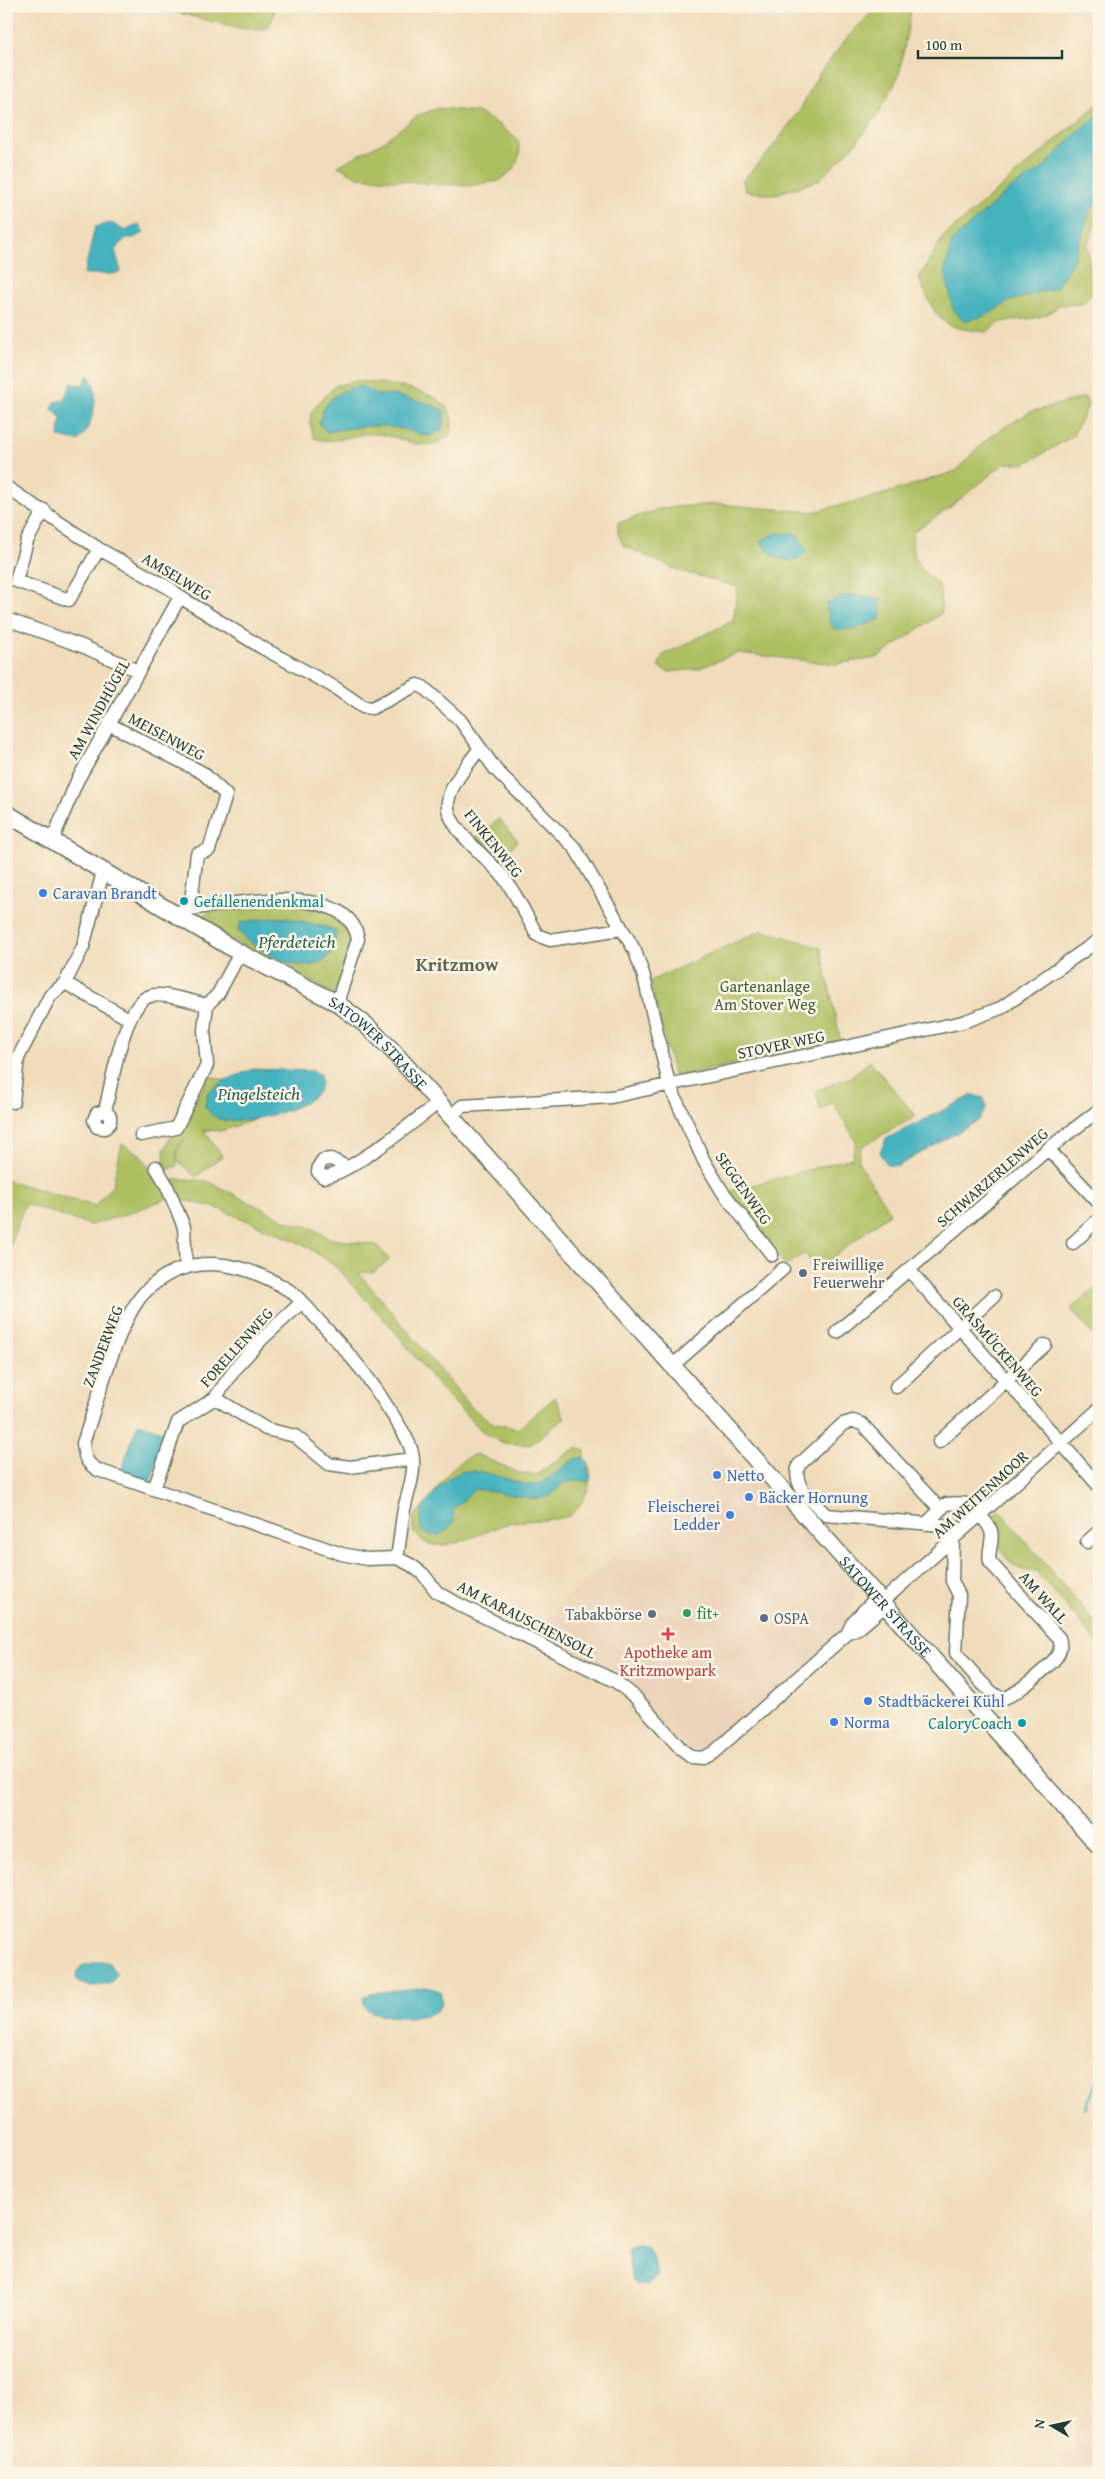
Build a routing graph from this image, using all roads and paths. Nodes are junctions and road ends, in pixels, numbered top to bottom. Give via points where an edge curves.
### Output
1 (6, 487) edge
2 (44, 510) junction
3 (99, 549) junction
4 (180, 597) junction
5 (6, 619) edge
6 (138, 671) junction
7 (109, 724) junction
8 (479, 749) junction
9 (6, 813) edge
10 (52, 841) junction
11 (103, 872) junction
12 (190, 909) junction
13 (174, 914) junction
14 (621, 929) junction
15 (1099, 940) edge
16 (240, 953) junction
17 (65, 983) junction
18 (337, 1003) junction
19 (207, 1004) junction
20 (129, 1019) junction
21 (669, 1084) junction
22 (13, 1102) dead end
23 (438, 1103) junction
24 (1099, 1110) edge
25 (105, 1111) dead end
26 (450, 1117) junction
27 (141, 1135) dead end
28 (1048, 1149) junction
29 (156, 1167) dead end
30 (347, 1167) dead end
31 (1099, 1203) edge
32 (1099, 1219) edge
33 (1073, 1243) dead end
34 (772, 1255) dead end
35 (186, 1268) junction
36 (783, 1269) dead end
37 (910, 1271) junction
38 (994, 1296) dead end
39 (302, 1302) junction
40 (961, 1327) junction
41 (838, 1332) dead end
42 (1045, 1345) dead end
43 (672, 1366) junction
44 (1006, 1380) junction
45 (896, 1387) dead end
46 (215, 1398) junction
47 (1099, 1409) edge
48 (939, 1442) dead end
49 (1060, 1443) junction
50 (412, 1460) junction
51 (1099, 1486) edge
52 (154, 1489) junction
53 (940, 1509) junction
54 (979, 1516) junction
55 (926, 1524) junction
56 (1099, 1531) edge
57 (957, 1536) junction
58 (1087, 1542) dead end
59 (397, 1558) junction
60 (882, 1602) junction
61 (1099, 1846) edge

1 - 2 street, AMSELWEG
2 - 3 street, AMSELWEG
2 - 3 street via 27,541 16,581 69,600
3 - 4 street, AMSELWEG
4 - 6 street, AM WINDHÜGEL
4 - 8 street, AMSELWEG via 363,707 372,708 410,687 423,687 460,720
5 - 6 street via 82,646
6 - 7 street, AM WINDHÜGEL
7 - 10 street, AM WINDHÜGEL via 77,781
7 - 12 street, MEISENWEG via 203,773 226,795 209,850 197,854
8 - 14 street via 574,848
8 - 14 street, FINKENWEG via 455,786 448,802 449,811 457,827 505,878 537,935 550,940
9 - 10 main road, SATOWER STRASSE
10 - 11 main road, SATOWER STRASSE
11 - 13 main road, SATOWER STRASSE
11 - 17 street via 83,947
12 - 13 street
12 - 18 street via 284,900 329,906 349,919 356,928 358,939
13 - 16 main road, SATOWER STRASSE
14 - 21 street via 644,977
15 - 21 street, STOVER WEG via 1001,1008 964,1022
16 - 18 main road, SATOWER STRASSE
16 - 19 street via 218,994
17 - 20 street
17 - 22 street via 50,996 24,1045 16,1064
18 - 23 main road, SATOWER STRASSE via 366,1025
19 - 20 street via 150,996 138,1004
19 - 27 street via 204,1030 208,1065 176,1128
20 - 25 street
21 - 26 street, STOVER WEG via 611,1097 462,1106
21 - 34 street, SEGGENWEG via 712,1176
23 - 26 main road, SATOWER STRASSE
23 - 30 street
24 - 28 street, SCHWARZERLENWEG
26 - 43 main road, SATOWER STRASSE
28 - 31 street
28 - 37 street, SCHWARZERLENWEG
29 - 35 street via 184,1227
32 - 33 street
35 - 39 street, ZANDERWEG via 204,1264 232,1265 290,1292
35 - 52 street, ZANDERWEG via 155,1284 134,1306 125,1322 83,1444 84,1457 90,1465
36 - 43 street
37 - 40 street, GRASMÜCKENWEG
37 - 41 street
38 - 40 street
39 - 46 street, FORELLENWEG via 262,1338
39 - 50 street, ZANDERWEG via 361,1367 410,1447
40 - 44 street, GRASMÜCKENWEG
40 - 45 street
42 - 44 street
43 - 60 main road, SATOWER STRASSE
44 - 48 street
44 - 49 street, GRASMÜCKENWEG
46 - 50 street via 266,1429 295,1436 329,1464 350,1468
46 - 52 street, FORELLENWEG via 178,1422
47 - 49 street, AM WEITENMOOR
49 - 51 street, GRASMÜCKENWEG
49 - 54 street, AM WEITENMOOR
50 - 59 street, ZANDERWEG via 412,1481
52 - 59 street, ZANDERWEG via 354,1558
53 - 54 street via 946,1504 965,1504
53 - 55 street
53 - 55 street via 862,1424 853,1421 843,1424 799,1464 797,1482 826,1515
54 - 57 street, AM WEITENMOOR
54 - 57 street, AM WALL via 990,1530 987,1553 990,1562 1059,1638 1061,1645 1057,1656 1013,1695 1003,1698 994,1694 956,1653 959,1596 952,1581
55 - 57 street via 954,1526
56 - 58 street
57 - 60 street, AM WEITENMOOR
59 - 60 street, AM KARAUSCHENSOLL via 423,1574 437,1592 458,1604 615,1681 635,1697 682,1750 692,1757 702,1758 713,1753 847,1634 858,1629
60 - 61 main road, SATOWER STRASSE

